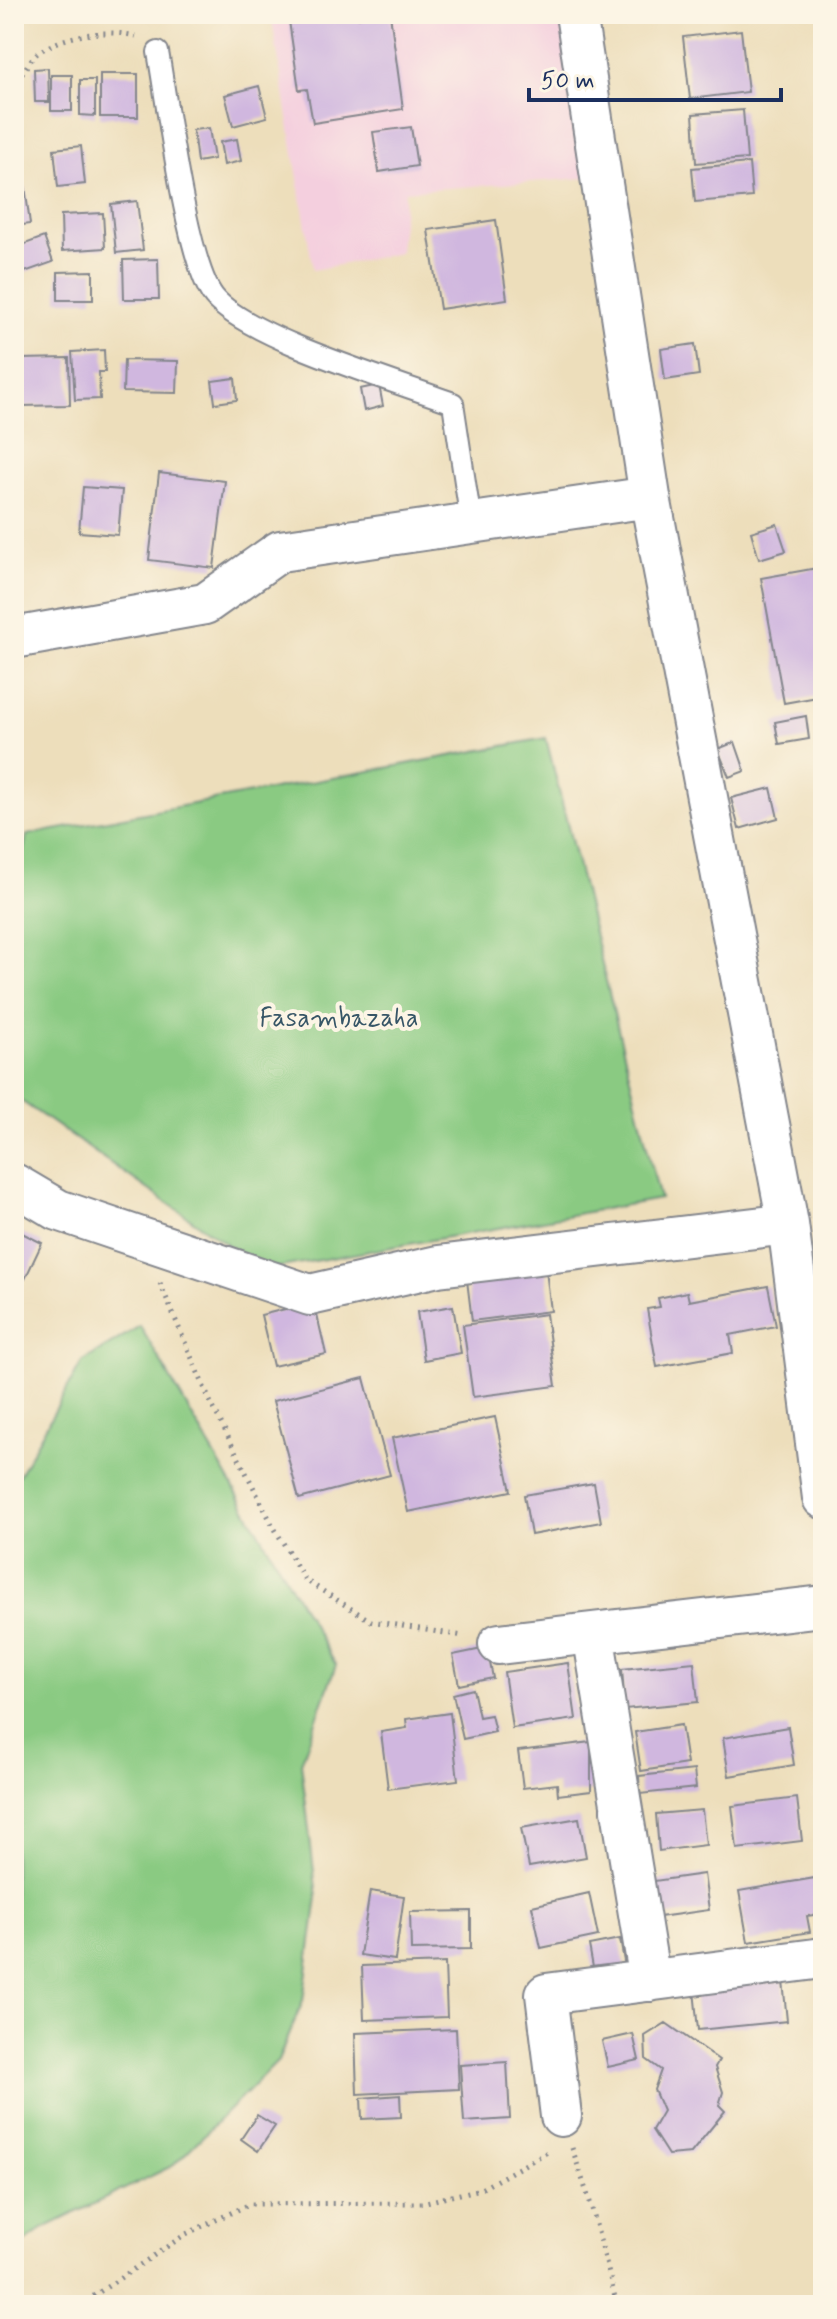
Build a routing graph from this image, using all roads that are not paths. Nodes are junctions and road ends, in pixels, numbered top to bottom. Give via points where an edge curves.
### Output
1 (576, 14) edge
2 (158, 52) road end
3 (650, 497) junction
4 (471, 522) junction
5 (14, 638) edge
6 (14, 1184) edge
7 (788, 1224) junction
8 (823, 1498) edge
9 (823, 1606) edge
10 (593, 1633) junction
11 (499, 1644) road end
12 (823, 1958) edge
13 (650, 1981) junction
14 (565, 2128) road end

1 - 3 street
2 - 4 lane via 195,253 213,296 256,329 453,403
3 - 4 street
3 - 7 street
4 - 5 street via 280,551 205,604
6 - 7 street via 58,1210 310,1295 438,1266
7 - 8 street
9 - 10 street
10 - 11 street
10 - 13 street
12 - 13 street
13 - 14 street via 546,1994

